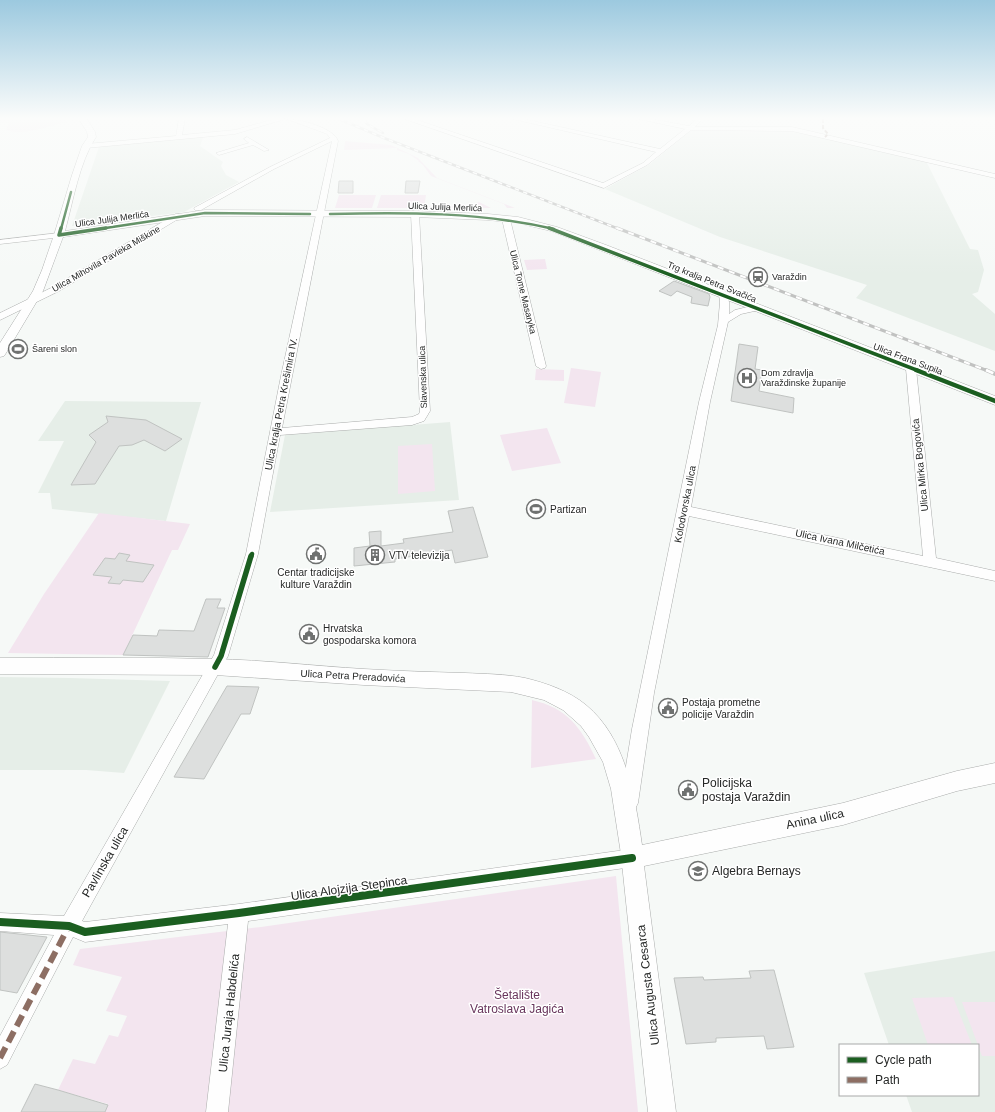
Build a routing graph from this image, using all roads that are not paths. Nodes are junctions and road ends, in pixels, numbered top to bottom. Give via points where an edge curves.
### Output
1 (77, 171) edge
2 (267, 171) edge
3 (328, 171) edge
4 (560, 171) edge
5 (632, 171) edge
6 (973, 171) edge
7 (995, 176) edge
8 (198, 208) dead end
9 (320, 214) junction
10 (415, 214) junction
11 (179, 216) junction
12 (506, 219) junction
13 (59, 235) junction
14 (0, 242) edge
15 (603, 247) joint
16 (723, 295) junction
17 (32, 302) junction
18 (756, 308) junction
19 (724, 316) junction
20 (0, 317) edge
21 (816, 332) joint
22 (0, 353) edge
23 (541, 366) dead end
24 (911, 369) junction
25 (995, 401) edge
26 (276, 432) junction
27 (684, 510) junction
28 (930, 561) junction
29 (995, 576) edge
30 (0, 666) edge
31 (215, 667) junction
32 (995, 772) edge
33 (627, 818) junction
34 (632, 858) junction
35 (239, 913) junction
36 (0, 922) edge
37 (69, 926) junction
38 (0, 1058) edge
39 (218, 1112) edge
40 (662, 1112) edge

1 - 13 main road
2 - 8 street
3 - 9 street, Ulica kralja Petra Krešimira IV.
4 - 5 street via 604,186
6 - 7 street
9 - 10 main road, Ulica Julija Merlića
9 - 11 main road, Ulica Julija Merlića via 205,213
9 - 26 street, Ulica kralja Petra Krešimira IV.
10 - 12 main road, Ulica Julija Merlića
10 - 26 street, Slavenska ulica via 425,411 423,415 419,420 412,421
11 - 13 main road, Ulica Julija Merlića
11 - 17 street, Ulica Mihovila Pavleka Miškine
12 - 15 main road, Ulica Julija Merlića via 554,229
12 - 23 street, Ulica Tome Masaryka
13 - 14 street
13 - 17 main road via 43,281
15 - 16 main road, Trg kralja Petra Svačića
16 - 18 main road, Trg kralja Petra Svačića
16 - 19 street, Trg kralja Petra Svačića via 726,301
17 - 20 street, Ulica Mihovila Pavleka Miškine
17 - 22 main road
18 - 19 street, Trg kralja Petra Svačića
18 - 21 main road, Trg kralja Petra Svačića
19 - 27 street, Kolodvorska ulica via 700,420
21 - 24 main road, Ulica Frana Supila
24 - 25 main road, Ulica Frana Supila
24 - 28 street, Ulica Mirka Bogovića
26 - 31 street, Ulica kralja Petra Krešimira IV. via 252,554 221,656
27 - 28 street, Ulica Ivana Milčetića
27 - 33 street, Kolodvorska ulica via 647,686
28 - 29 street, Ulica Ivana Milčetića
30 - 31 main road, Ulica Petra Preradovića
31 - 33 main road, Ulica Petra Preradovića via 511,684 548,693 567,702 583,714 606,746 620,779
31 - 37 street, Pavlinska ulica
32 - 34 main road, Anina ulica via 843,814
33 - 34 main road, Ulica Petra Preradovića
34 - 35 street, Ulica Alojzija Stepinca
34 - 40 main road, Ulica Augusta Cesarca
35 - 37 street, Ulica Alojzija Stepinca via 85,932
35 - 39 street, Ulica Juraja Habdelića
36 - 37 street, Ulica Alojzija Stepinca
37 - 38 street, Pavlinska ulica

